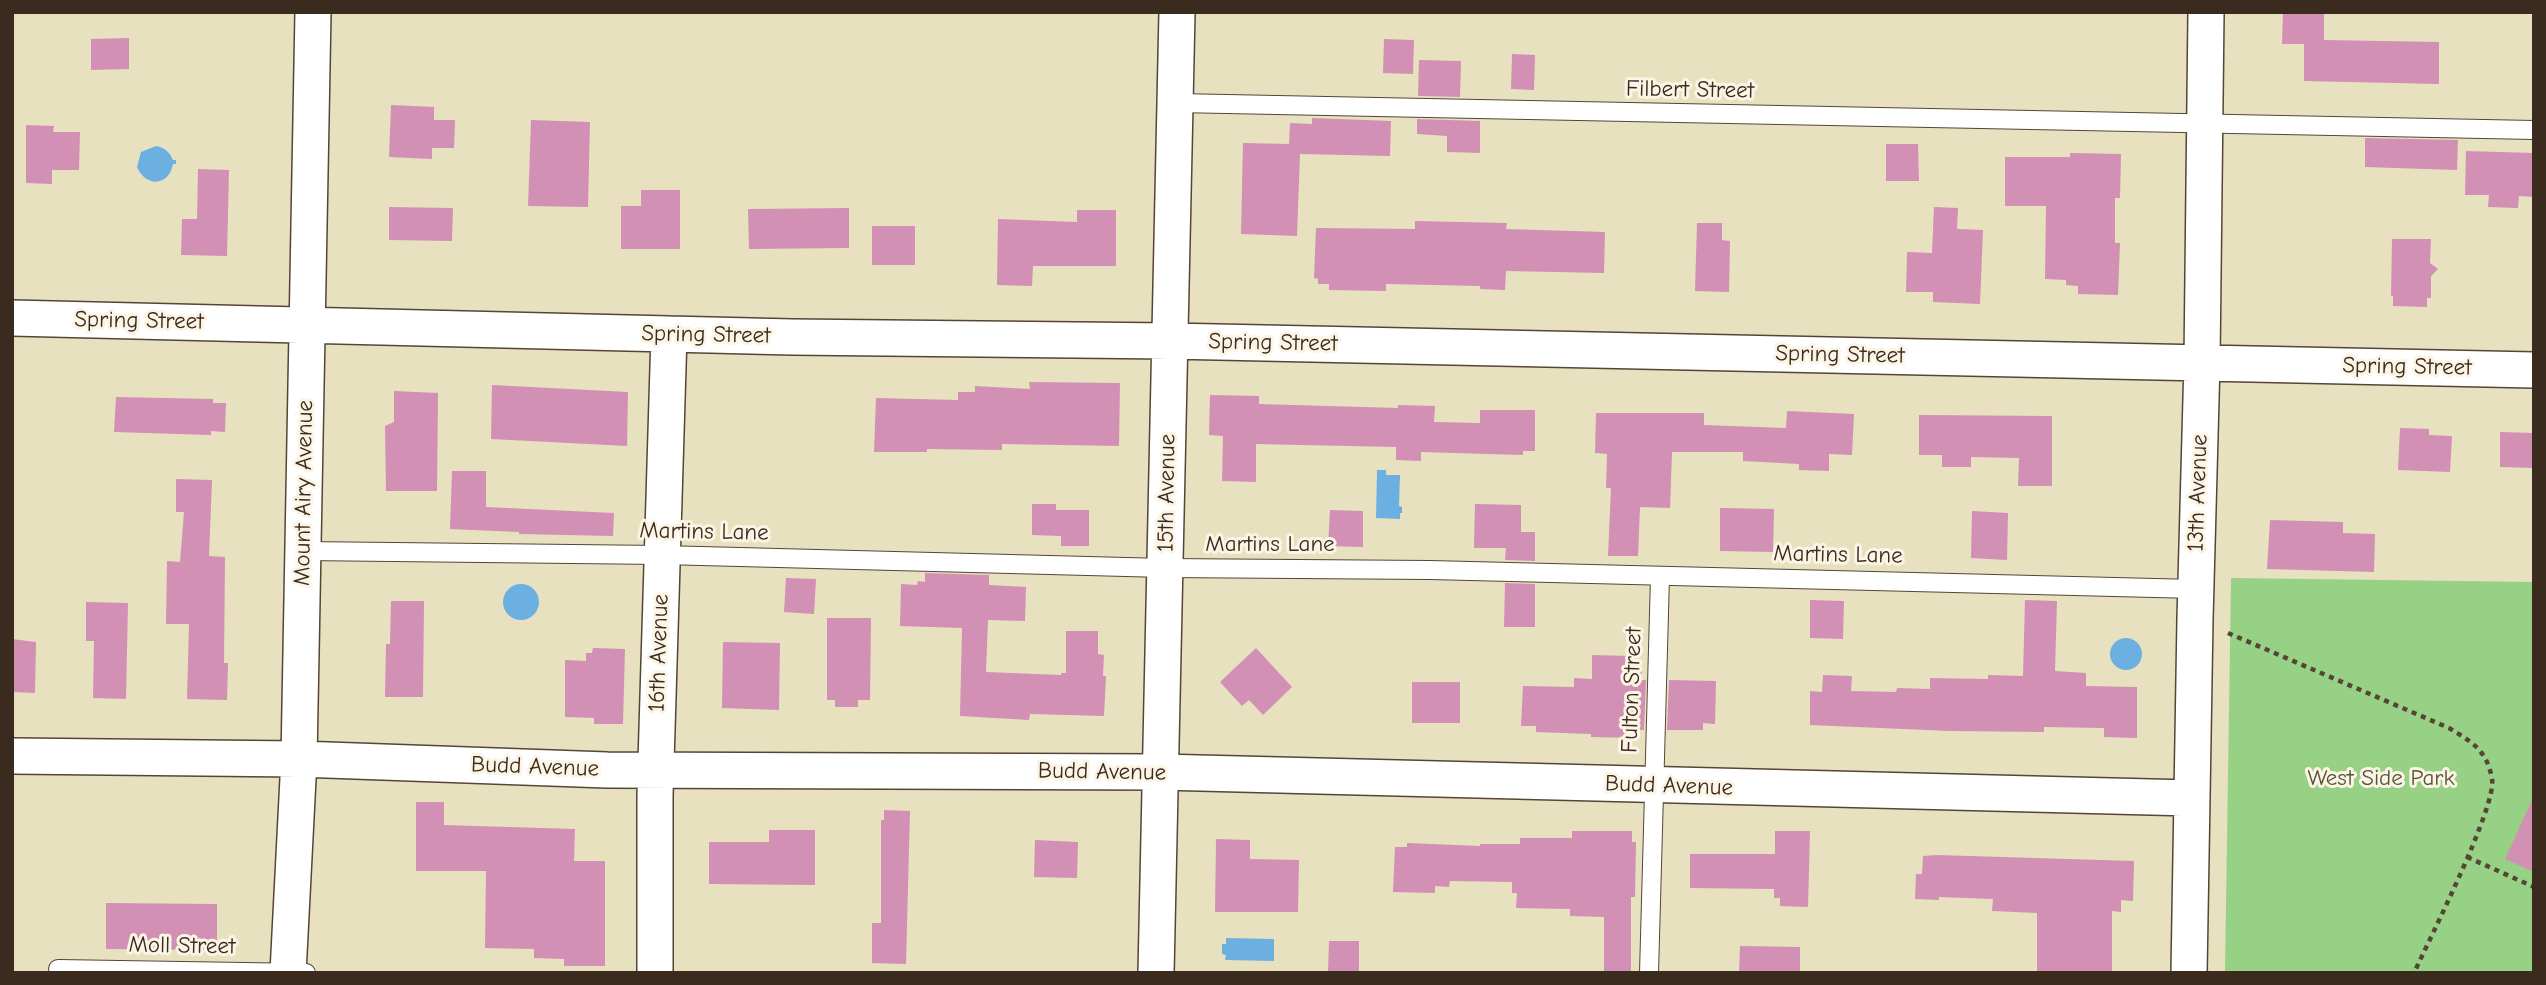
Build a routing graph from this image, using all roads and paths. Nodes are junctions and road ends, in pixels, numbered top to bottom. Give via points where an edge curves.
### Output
1 (313, 12) edge
2 (1177, 12) edge
3 (2206, 12) edge
4 (1176, 103) junction
5 (2204, 125) junction
6 (2534, 130) edge
7 (12, 318) edge
8 (306, 324) junction
9 (669, 334) junction
10 (1170, 341) junction
11 (2202, 362) junction
12 (2534, 370) edge
13 (303, 551) junction
14 (662, 555) junction
15 (1165, 568) junction
16 (1660, 577) junction
17 (2195, 604) junction
18 (12, 756) edge
19 (299, 759) junction
20 (655, 768) junction
21 (1160, 772) junction
22 (1654, 786) junction
23 (2191, 798) junction
24 (2467, 857) junction
25 (2534, 887) edge
26 (58, 969) dead end
27 (294, 972) edge
28 (655, 973) edge
29 (1156, 973) edge
30 (1649, 973) edge
31 (2189, 973) edge
32 (2414, 973) edge

1 - 8 street, Mount Airy Avenue
2 - 4 street, 15th Avenue
3 - 5 street, 13th Avenue
4 - 5 lane, Filbert Street
4 - 10 street, 15th Avenue
5 - 6 lane, Filbert Street
5 - 11 street, 13th Avenue
7 - 8 street, Spring Street
8 - 9 street, Spring Street
8 - 13 street, Mount Airy Avenue
9 - 10 street, Spring Street
9 - 14 street, 16th Avenue
10 - 11 street, Spring Street
10 - 15 street, 15th Avenue
11 - 12 street, Spring Street
11 - 17 street, 13th Avenue
13 - 14 lane, Martins Lane
13 - 19 street, Mount Airy Avenue
14 - 15 lane, Martins Lane
14 - 20 street, 16th Avenue
15 - 16 lane, Martins Lane
15 - 21 street, 15th Avenue
16 - 17 lane, Martins Lane
16 - 22 lane, Fulton Street
17 - 23 street, 13th Avenue
17 - 24 path via 2479,747 2492,779 2492,792
18 - 19 street, Budd Avenue
19 - 20 street, Budd Avenue
19 - 27 street, Mount Airy Avenue
20 - 21 street, Budd Avenue
20 - 28 street, 16th Avenue
21 - 22 street, Budd Avenue
21 - 29 street, 15th Avenue
22 - 23 street, Budd Avenue
22 - 30 lane, Fulton Street
23 - 31 street, 13th Avenue
24 - 25 path
24 - 32 path
26 - 27 lane, Moll Street

